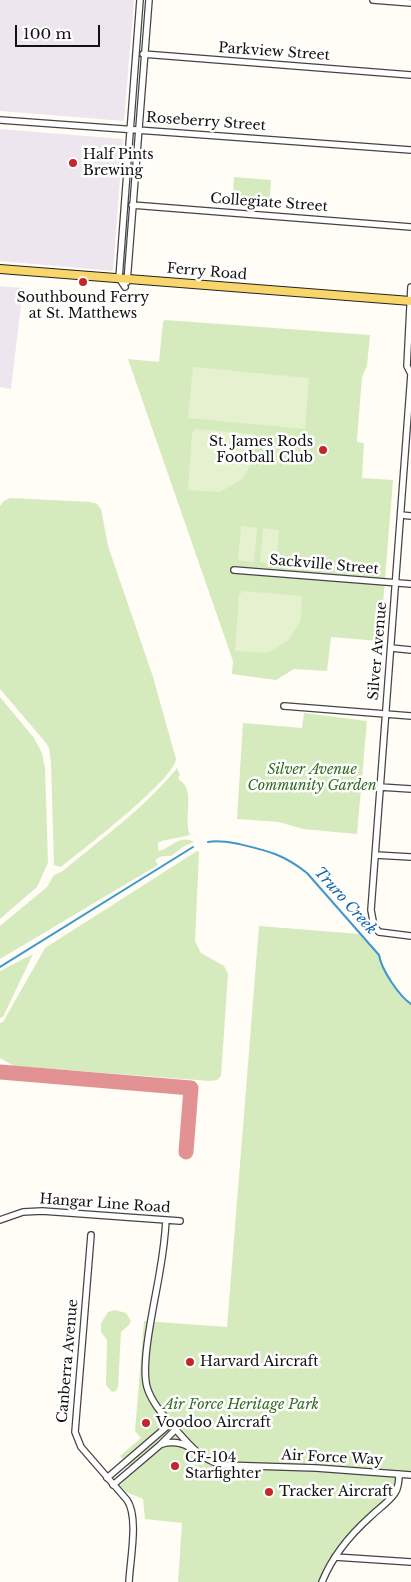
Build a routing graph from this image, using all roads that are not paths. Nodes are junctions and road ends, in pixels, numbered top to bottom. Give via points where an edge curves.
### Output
1 (140, 0) edge
2 (149, 0) edge
3 (373, 0) edge
4 (411, 3) edge
5 (136, 54) junction
6 (145, 54) junction
7 (411, 75) edge
8 (0, 120) edge
9 (130, 130) junction
10 (139, 130) junction
11 (411, 150) edge
12 (125, 205) junction
13 (133, 206) junction
14 (411, 227) edge
15 (0, 269) edge
16 (119, 278) junction
17 (128, 278) junction
18 (411, 286) edge
19 (410, 301) edge
20 (411, 374) edge
21 (409, 446) edge
22 (401, 515) junction
23 (411, 516) edge
24 (234, 570) dead end
25 (396, 583) junction
26 (411, 584) edge
27 (391, 648) junction
28 (411, 650) edge
29 (284, 706) dead end
30 (386, 714) junction
31 (411, 716) edge
32 (380, 787) junction
33 (411, 789) edge
34 (374, 855) junction
35 (411, 858) edge
36 (411, 936) edge
37 (0, 1220) edge
38 (166, 1220) junction
39 (180, 1221) dead end
40 (91, 1235) dead end
41 (171, 1423) junction
42 (176, 1430) junction
43 (160, 1445) junction
44 (192, 1448) junction
45 (400, 1474) junction
46 (411, 1475) edge
47 (107, 1478) junction
48 (113, 1484) junction
49 (335, 1556) junction
50 (411, 1562) edge
51 (129, 1582) edge
52 (322, 1582) edge

1 - 5 street
2 - 6 street
3 - 4 street
5 - 6 street, Parkview Street
5 - 9 street
6 - 7 street, Parkview Street
6 - 10 street
8 - 9 street, Roseberry Street
9 - 10 street, Roseberry Street
9 - 12 street
10 - 11 street, Roseberry Street
10 - 13 street
12 - 13 street, Collegiate Street
12 - 16 street
13 - 14 street, Collegiate Street
13 - 17 street
15 - 16 main road, Ferry Road
16 - 17 main road, Ferry Road
17 - 19 main road, Ferry Road
18 - 19 street, Silver Avenue
19 - 20 street, Silver Avenue via 407,366
20 - 21 street, Silver Avenue
21 - 22 street, Silver Avenue
22 - 23 street
22 - 25 street, Silver Avenue
24 - 25 street, Sackville Street
25 - 26 street, Sackville Street
25 - 27 street, Silver Avenue
27 - 28 street
27 - 30 street, Silver Avenue
29 - 30 street
30 - 31 street
30 - 32 street, Silver Avenue
32 - 33 street
32 - 34 street, Silver Avenue
34 - 35 street
34 - 36 street, Silver Avenue via 371,910 376,930 384,934
37 - 38 street, Hangar Line Road via 42,1210
38 - 39 street, Hangar Line Road
38 - 41 street, Air Force Way via 146,1375 152,1398
40 - 47 street, Canberra Avenue via 75,1432 78,1443
41 - 42 street, Air Force Way
41 - 47 street
42 - 43 street
42 - 44 street, Air Force Way
43 - 44 street via 169,1442
43 - 48 street
44 - 45 street, Air Force Way via 209,1461 222,1465
45 - 46 street, Air Force Way
45 - 49 street via 394,1494 356,1530
47 - 48 street, Canberra Avenue
48 - 51 street, Canberra Avenue via 127,1500 133,1514
49 - 50 street
49 - 52 street

